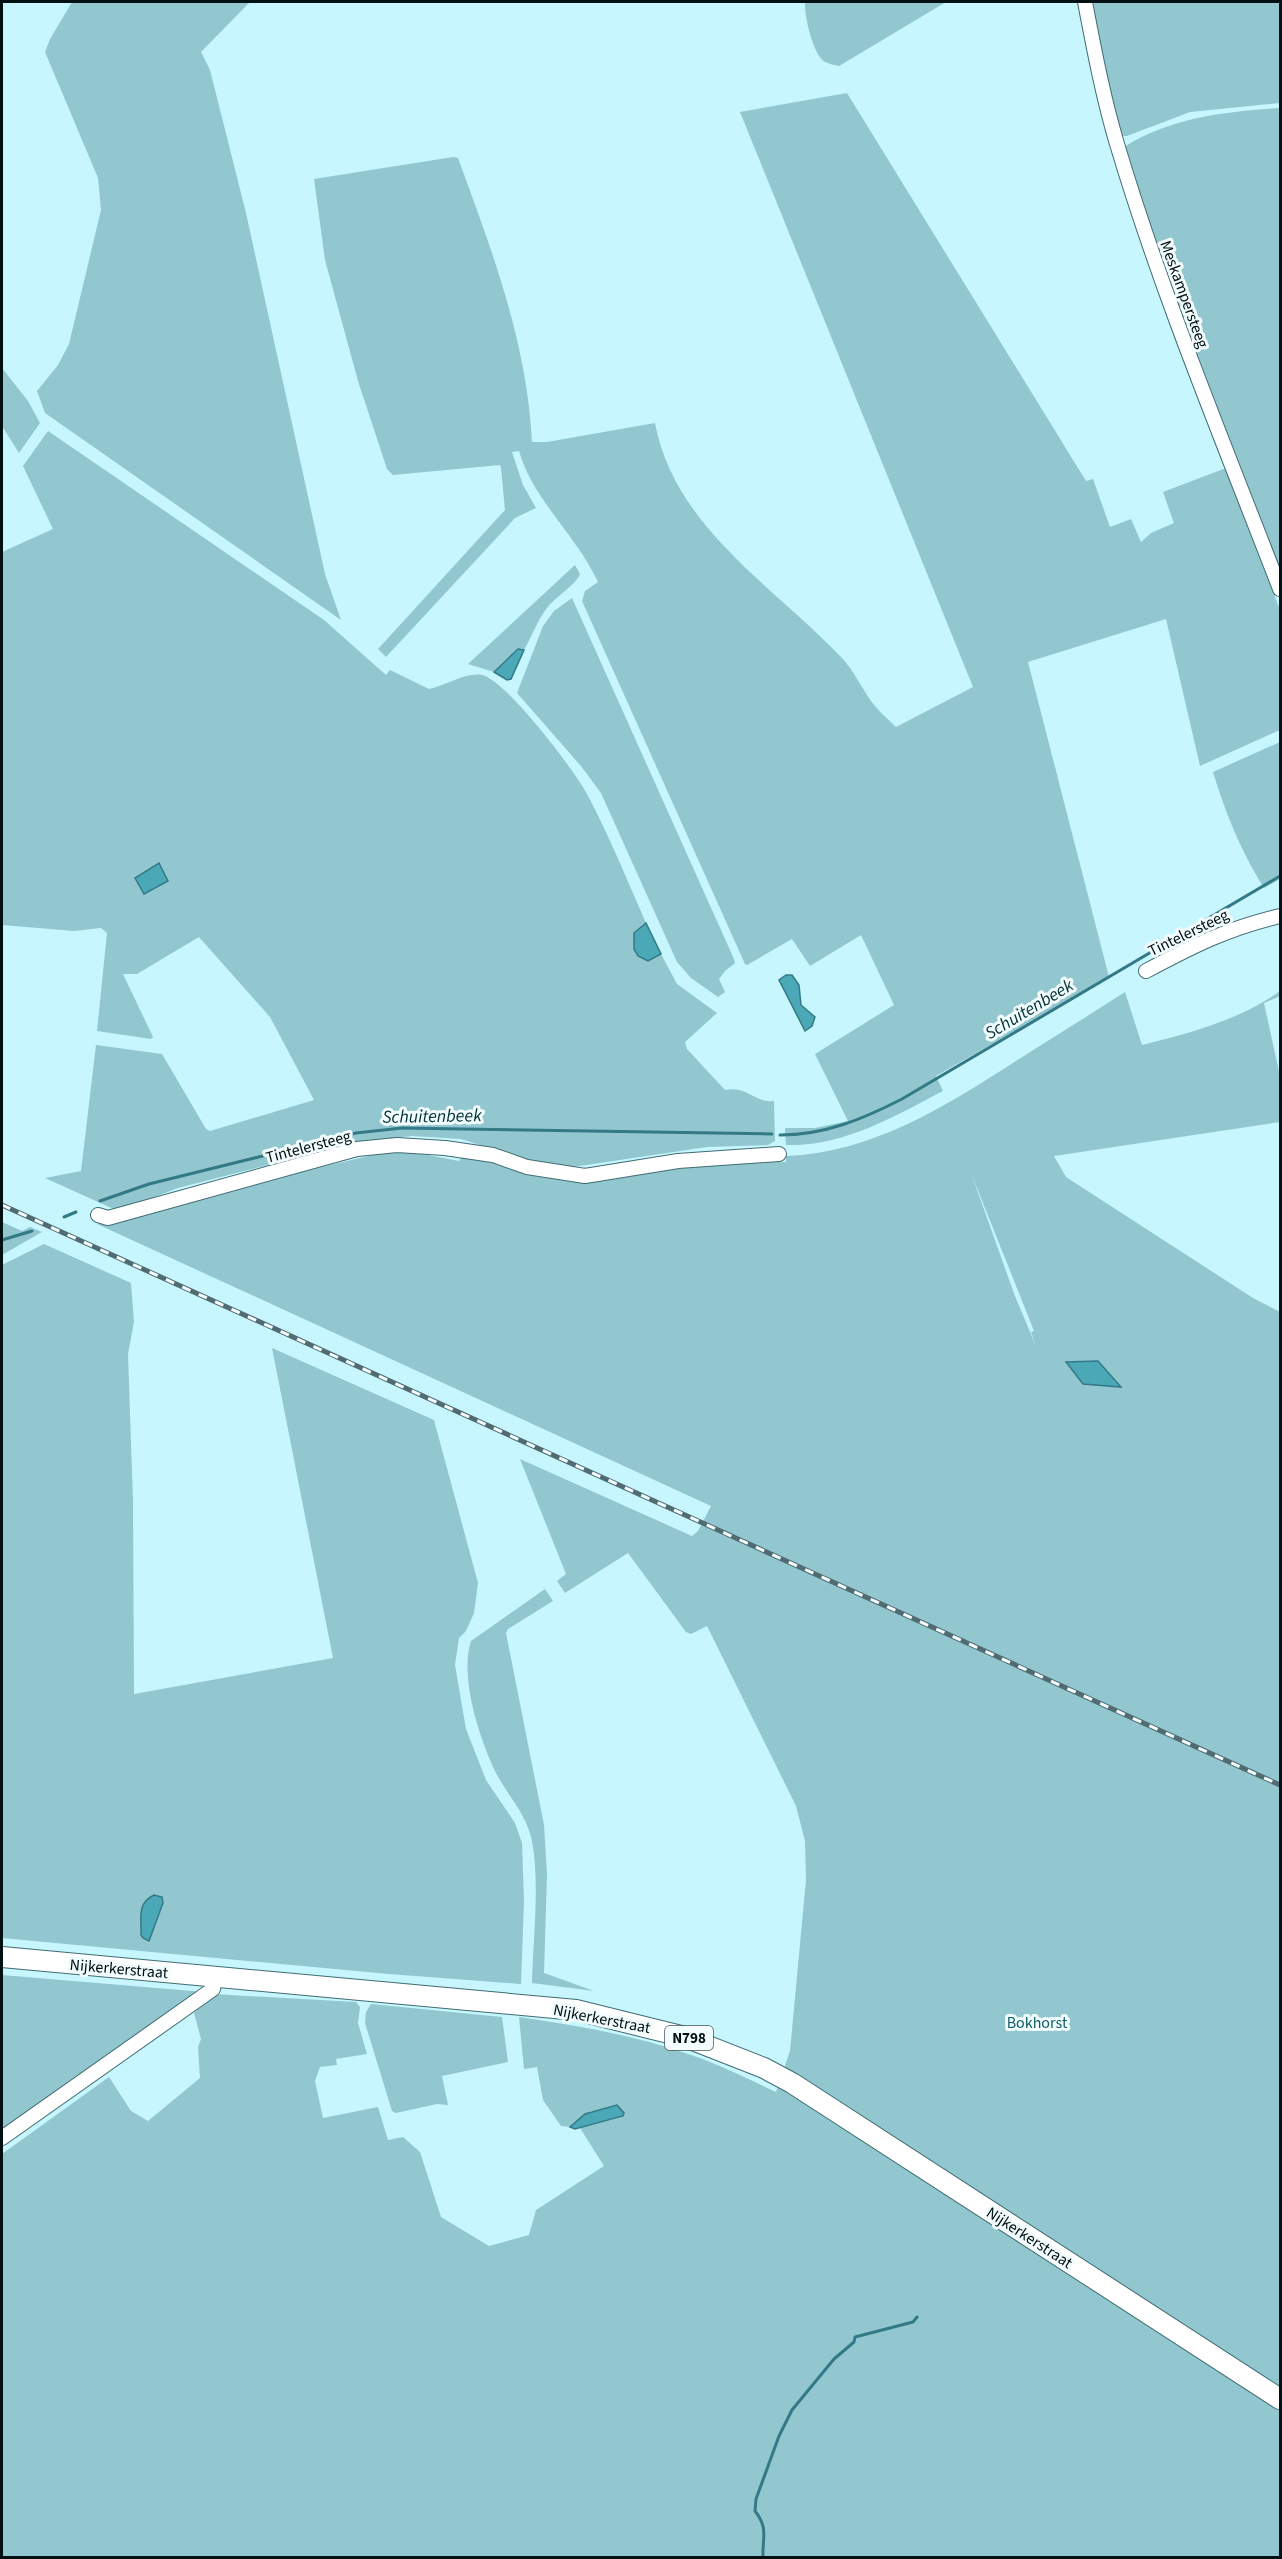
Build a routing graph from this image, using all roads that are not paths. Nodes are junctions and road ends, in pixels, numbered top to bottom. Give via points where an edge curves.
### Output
1 (1085, 2) edge
2 (1281, 589) edge
3 (1281, 916) edge
4 (1146, 971) dead end
5 (779, 1154) dead end
6 (98, 1215) dead end
7 (2, 1957) edge
8 (215, 1977) junction
9 (2, 2138) edge
10 (1281, 2398) edge

1 - 2 street, Meskampersteeg via 1102,90 1165,291
3 - 4 street, Tintelersteeg via 1218,934
5 - 6 street, Tintelersteeg via 678,1161 585,1176 527,1167 493,1155 397,1145 357,1149 108,1218
7 - 8 main road, Nijkerkerstraat / N798
8 - 9 street via 213,1989
8 - 10 main road, Nijkerkerstraat / N798 via 576,2010 695,2041 764,2068

